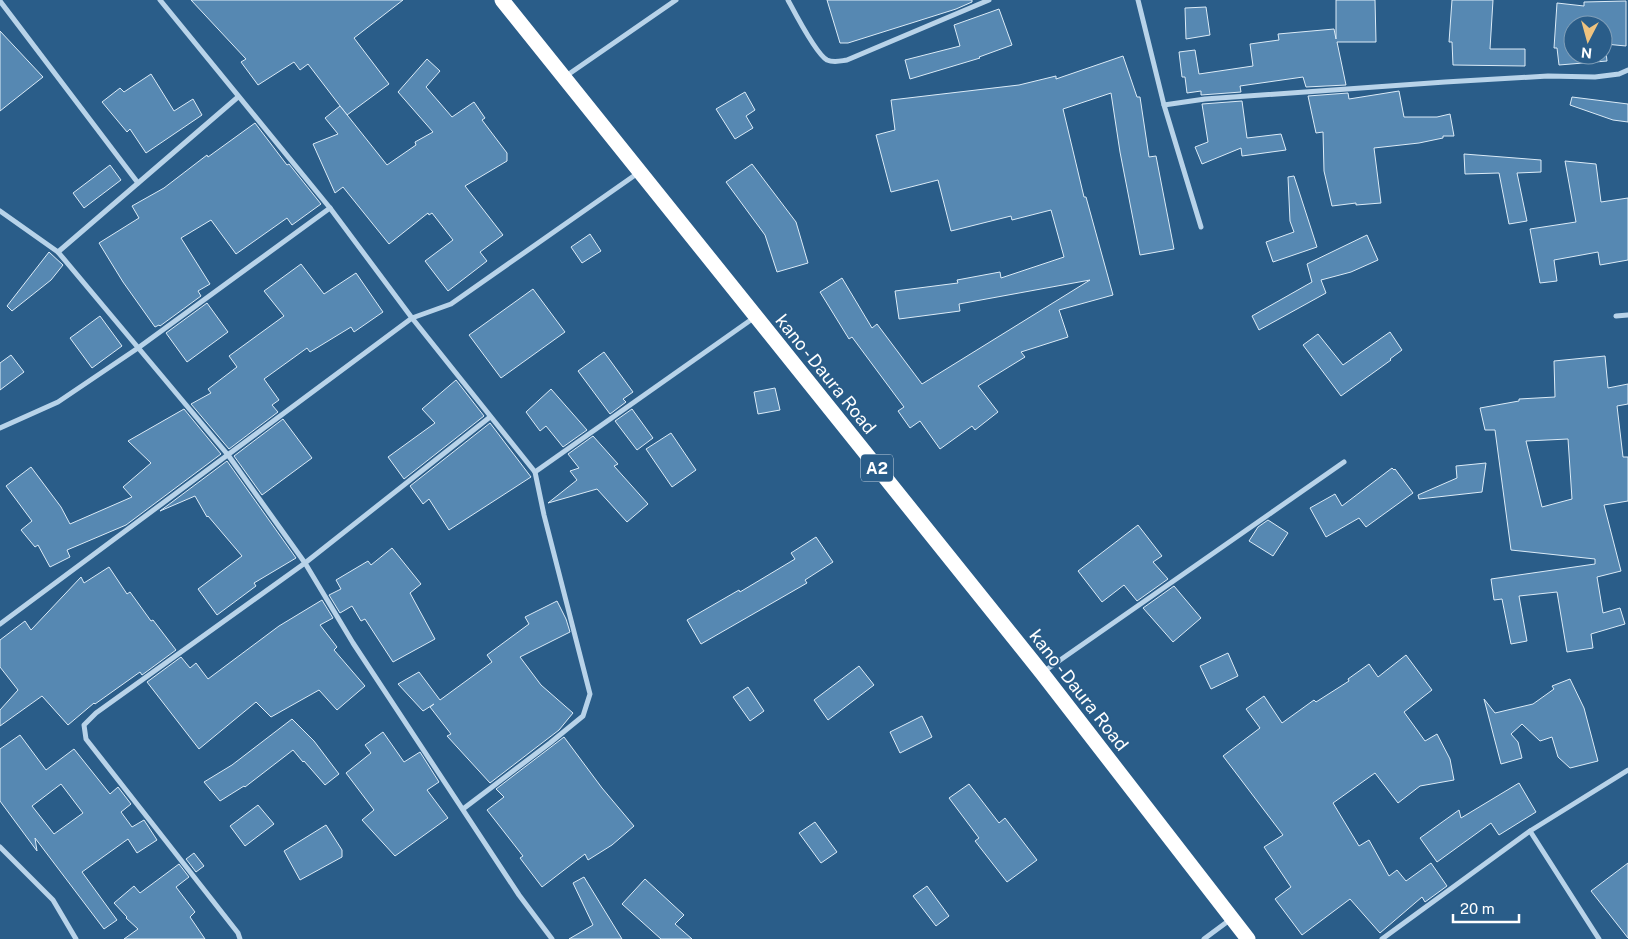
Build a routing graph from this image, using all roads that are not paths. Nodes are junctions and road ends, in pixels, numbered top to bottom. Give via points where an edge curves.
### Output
1 (160, 0) edge
2 (502, 0) edge
3 (676, 0) edge
4 (788, 0) edge
5 (988, 0) edge
6 (1138, 0) edge
7 (0, 1) edge
8 (1628, 70) edge
9 (563, 78) junction
10 (238, 97) junction
11 (1164, 106) junction
12 (640, 172) junction
13 (138, 183) junction
14 (330, 208) junction
15 (0, 211) edge
16 (6, 214) junction
17 (0, 219) edge
18 (1201, 227) dead end
19 (58, 252) junction
20 (1628, 315) edge
21 (755, 316) junction
22 (1616, 316) dead end
23 (412, 318) junction
24 (138, 348) junction
25 (490, 416) junction
26 (0, 428) edge
27 (228, 455) junction
28 (1344, 462) dead end
29 (534, 472) junction
30 (305, 563) junction
31 (0, 624) edge
32 (1042, 672) junction
33 (1628, 770) edge
34 (463, 809) junction
35 (1530, 831) junction
36 (0, 846) edge
37 (1232, 919) junction
38 (76, 939) edge
39 (240, 939) edge
40 (552, 939) edge
41 (1204, 939) edge
42 (1248, 939) edge
43 (1382, 939) edge
44 (1599, 939) edge

1 - 10 street
2 - 9 highway, kano - Daura Road / A2
3 - 9 street
4 - 5 street via 818,52 835,62 847,60
6 - 11 street
7 - 13 street
8 - 11 street via 1595,77 1548,76 1445,82 1205,99
9 - 12 highway, kano - Daura Road / A2
10 - 13 street
10 - 14 street
11 - 18 street
12 - 21 highway, kano - Daura Road / A2
12 - 23 street via 451,304
13 - 19 street
14 - 23 street
14 - 24 street
15 - 16 street
16 - 17 street
16 - 19 street
19 - 24 street
20 - 22 street
21 - 29 street
21 - 32 highway, kano - Daura Road / A2
23 - 25 street
23 - 27 street
24 - 26 street via 58,402
24 - 27 street
25 - 29 street
25 - 30 street
27 - 30 street
27 - 31 street
28 - 32 street
29 - 34 street via 590,694 583,716
30 - 34 street via 353,643
30 - 39 street via 96,713 84,725 86,739
32 - 37 highway, kano - Daura Road / A2
33 - 35 street
34 - 40 street
35 - 43 street
35 - 44 street
36 - 38 street via 53,900
37 - 41 street
37 - 42 highway, kano - Daura Road / A2

